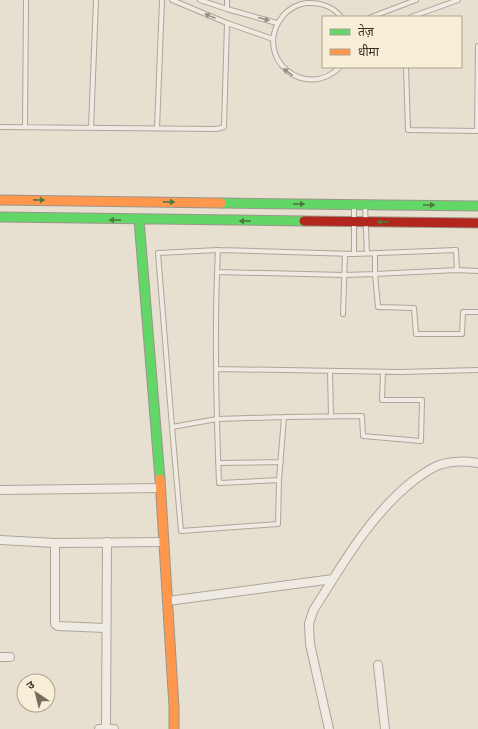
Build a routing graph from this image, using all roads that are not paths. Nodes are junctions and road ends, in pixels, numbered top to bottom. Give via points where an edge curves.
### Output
1 (26, 0) edge
2 (96, 0) edge
3 (162, 0) edge
4 (172, 0) edge
5 (200, 0) edge
6 (227, 0) edge
7 (416, 0) edge
8 (458, 0) edge
9 (405, 2) edge
10 (227, 9) junction
11 (341, 16) edge
12 (373, 16) edge
13 (414, 16) edge
14 (227, 23) junction
15 (277, 23) junction
16 (273, 39) junction
17 (478, 46) edge
18 (339, 68) edge
19 (406, 68) edge
20 (0, 127) edge
21 (25, 127) junction
22 (91, 128) junction
23 (157, 128) junction
24 (477, 131) edge
25 (0, 200) edge
26 (354, 205) junction
27 (365, 205) junction
28 (478, 206) edge
29 (0, 217) edge
30 (139, 220) junction
31 (354, 222) junction
32 (365, 222) junction
33 (478, 223) edge
34 (218, 250) junction
35 (366, 253) junction
36 (375, 253) junction
37 (345, 254) junction
38 (354, 254) junction
39 (457, 270) junction
40 (478, 271) edge
41 (217, 272) junction
42 (344, 274) junction
43 (375, 274) junction
44 (478, 312) edge
45 (343, 314) dead end
46 (216, 369) junction
47 (478, 370) edge
48 (330, 371) junction
49 (383, 372) junction
50 (284, 416) junction
51 (331, 416) junction
52 (218, 419) junction
53 (172, 427) junction
54 (281, 462) junction
55 (218, 463) junction
56 (478, 463) edge
57 (279, 480) junction
58 (161, 488) junction
59 (0, 490) edge
60 (0, 540) edge
61 (107, 542) junction
62 (164, 542) junction
63 (55, 543) junction
64 (333, 579) junction
65 (168, 601) junction
66 (105, 628) junction
67 (0, 657) edge
68 (10, 657) dead end
69 (378, 665) dead end
70 (106, 729) edge
71 (174, 729) edge
72 (329, 729) edge
73 (385, 729) edge

1 - 21 lane
2 - 22 lane
3 - 23 lane
14 -> 4 lane
5 - 10 lane
6 - 10 lane
7 - 9 lane
8 - 13 lane
9 - 12 lane
10 -> 15 lane
11 - 15 lane via 329,6 306,3 294,7
14 - 16 lane
14 - 23 lane via 224,127
15 - 16 lane
18 -> 16 lane via 325,78 314,80 293,76 278,60
17 - 24 lane
19 - 24 lane via 408,130
20 - 21 lane
21 - 22 lane
22 - 23 lane
25 -> 26 street
26 - 27 street
26 - 31 lane
27 -> 28 street
27 - 32 lane
30 -> 29 street
31 -> 30 street
30 - 58 street
31 - 32 street
31 - 38 lane
33 -> 32 street
32 - 35 lane
34 - 37 lane
34 - 41 lane
34 - 53 lane via 158,252
35 - 36 lane
35 - 38 lane
36 - 39 lane via 456,250
36 - 43 lane
37 - 38 lane
37 - 42 lane
39 - 40 lane
39 - 43 lane
41 - 42 lane
41 - 46 lane
42 - 43 lane
42 - 45 lane
43 - 44 lane via 378,307 414,308 416,334 462,334 463,312
46 - 48 lane
46 - 52 lane
47 - 49 lane
48 - 49 lane
48 - 51 lane
49 - 51 lane via 382,400 422,400 421,441 363,436 362,416
50 - 51 lane
50 - 52 lane
50 - 54 lane
52 - 53 lane
52 - 55 lane
53 - 57 lane via 181,530 278,524
54 - 55 lane
54 - 57 lane
55 - 57 lane via 219,483
56 - 64 street via 465,461 441,465 404,488 358,540
58 - 59 street
58 - 62 street
60 - 63 street
61 - 62 street
61 - 63 street
61 - 66 street
62 - 65 street
63 - 66 street via 55,624
64 - 65 street
64 - 72 street via 313,611 309,624 310,644
65 - 71 street
66 - 70 street
67 - 68 street
69 - 73 street

